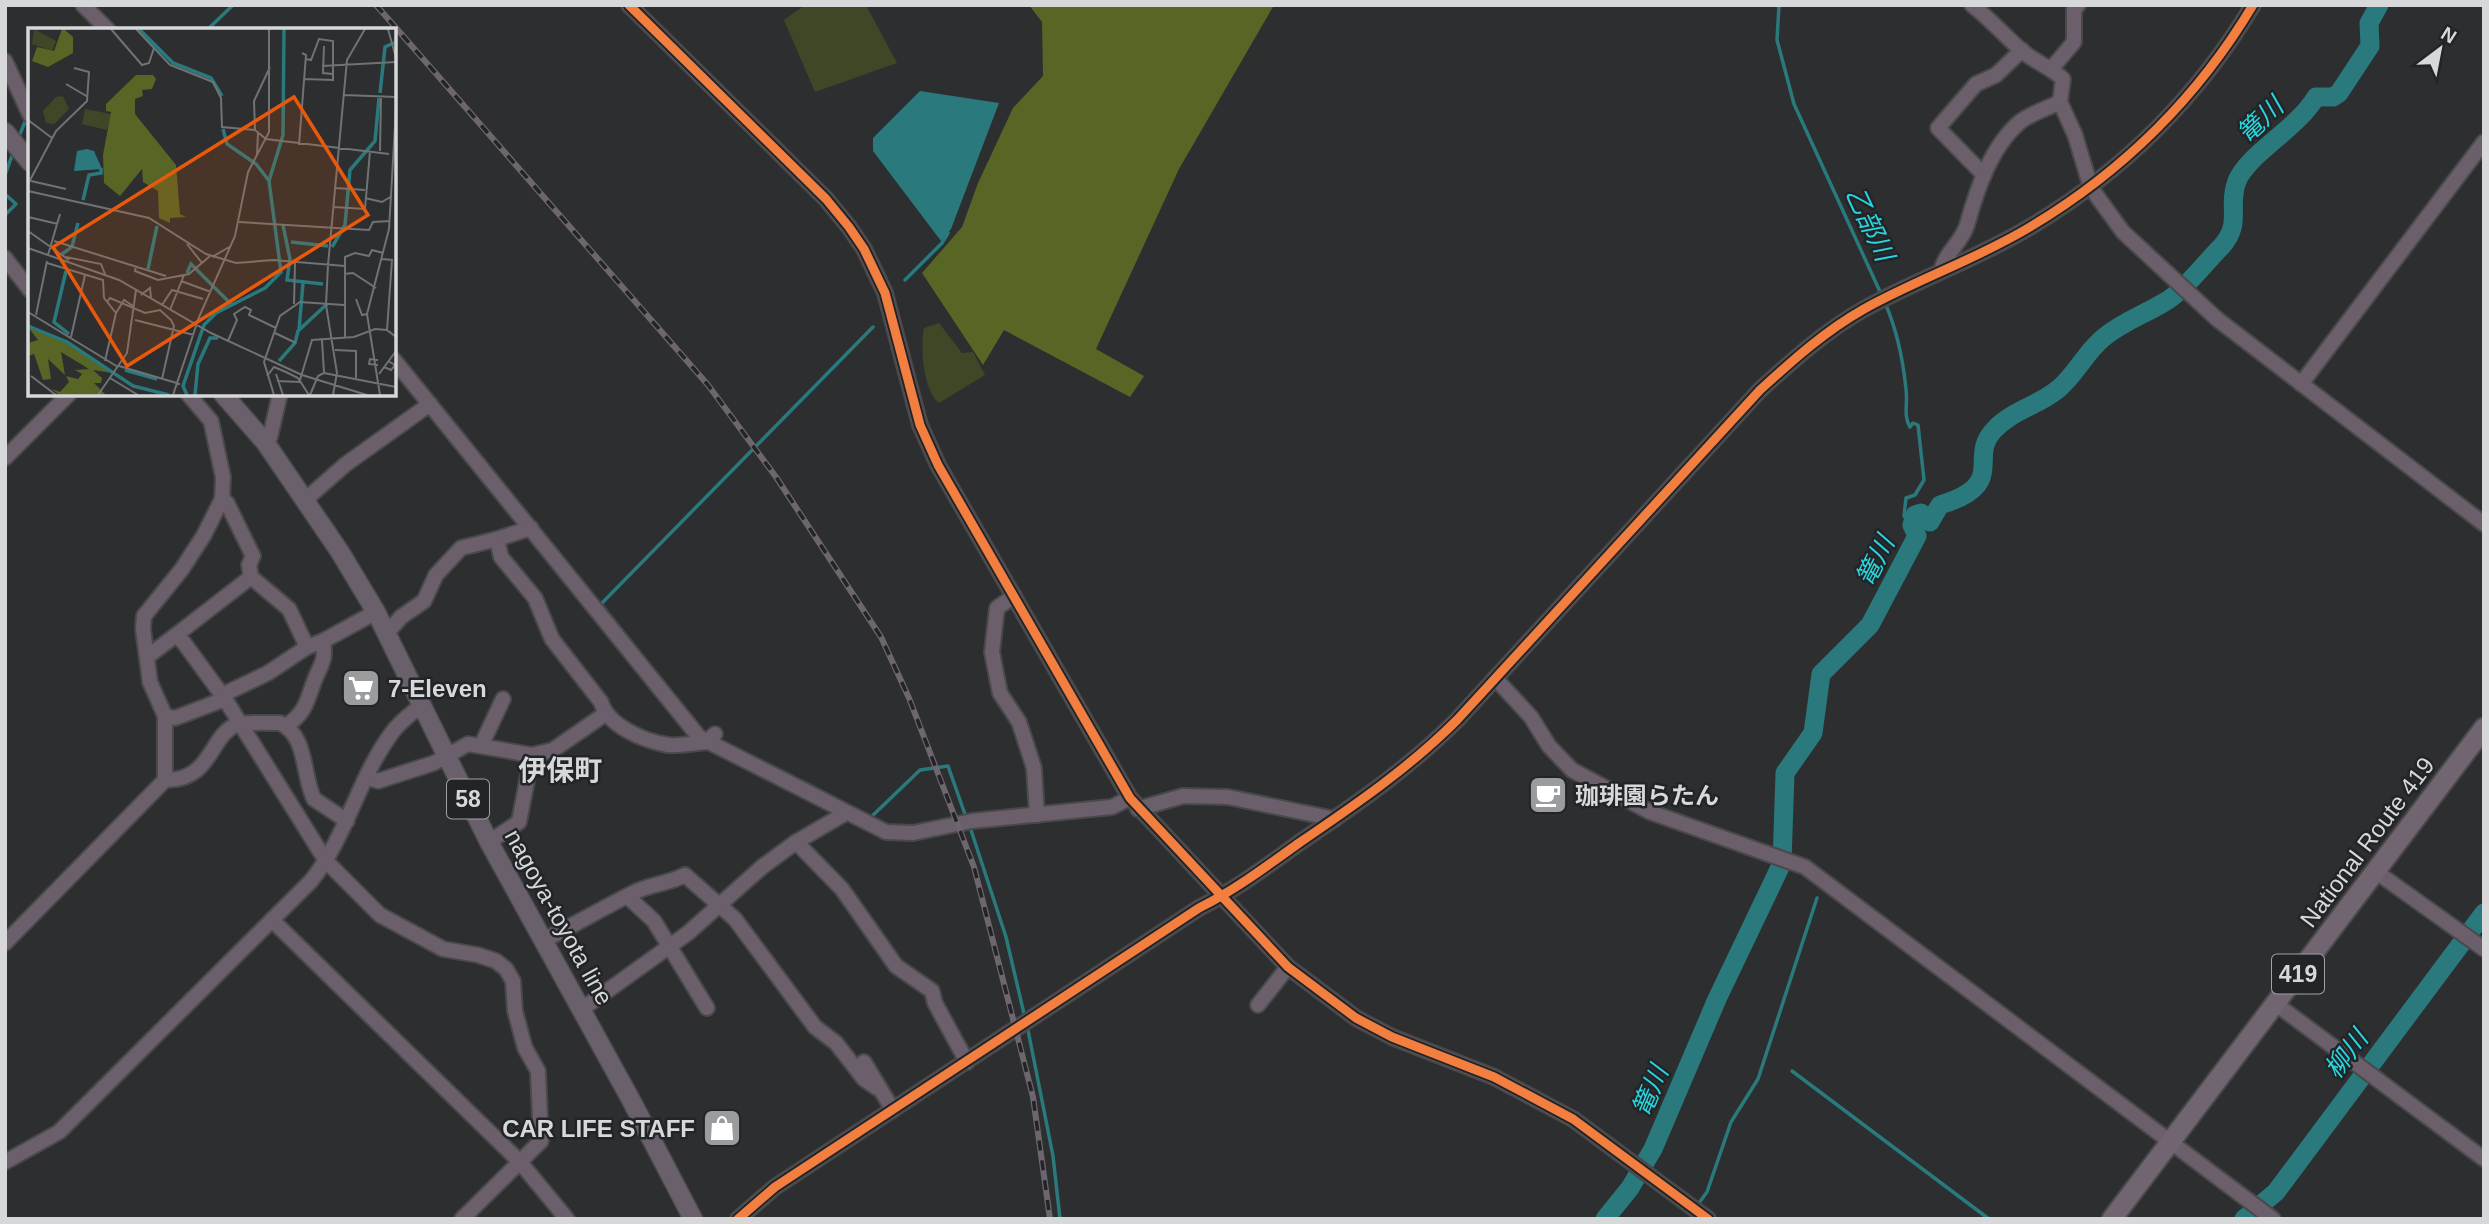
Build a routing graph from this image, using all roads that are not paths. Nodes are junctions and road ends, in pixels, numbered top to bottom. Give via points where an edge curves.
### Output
1 (83, 5) edge
2 (629, 5) edge
3 (1972, 5) edge
4 (2078, 5) edge
5 (2253, 5) edge
6 (106, 28) edge
7 (2022, 50) junction
8 (5, 61) edge
9 (2052, 68) junction
10 (2060, 102) junction
11 (28, 104) edge
12 (2484, 142) edge
13 (1984, 175) junction
14 (2091, 188) junction
15 (5, 258) edge
16 (1941, 271) junction
17 (28, 287) edge
18 (396, 362) edge
19 (2301, 384) junction
20 (67, 396) edge
21 (190, 396) edge
22 (223, 396) edge
23 (225, 396) edge
24 (280, 396) edge
25 (430, 404) junction
26 (206, 412) junction
27 (265, 442) junction
28 (5, 458) edge
29 (222, 499) junction
30 (305, 500) junction
31 (2484, 524) edge
32 (531, 528) junction
33 (497, 538) junction
34 (251, 577) junction
35 (1014, 596) junction
36 (376, 612) junction
37 (387, 633) junction
38 (176, 635) junction
39 (323, 642) junction
40 (307, 647) junction
41 (147, 657) junction
42 (1495, 678) junction
43 (223, 697) junction
44 (503, 699) dead end
45 (423, 704) junction
46 (605, 714) junction
47 (164, 716) junction
48 (239, 723) junction
49 (286, 726) junction
50 (2484, 728) edge
51 (710, 738) junction
52 (481, 746) junction
53 (532, 755) junction
54 (448, 757) junction
55 (368, 778) junction
56 (164, 780) junction
57 (1134, 804) junction
58 (846, 813) junction
59 (1037, 815) junction
60 (1335, 819) junction
61 (347, 821) junction
62 (489, 842) junction
63 (796, 842) junction
64 (326, 861) junction
65 (2375, 871) junction
66 (627, 896) junction
67 (1223, 896) junction
68 (719, 903) junction
69 (272, 920) junction
70 (544, 940) junction
71 (5, 943) edge
72 (668, 947) junction
73 (2484, 949) edge
74 (1288, 967) junction
75 (2276, 1004) junction
76 (1258, 1005) dead end
77 (582, 1009) junction
78 (707, 1009) dead end
79 (864, 1062) dead end
80 (967, 1062) junction
81 (877, 1088) junction
82 (893, 1110) junction
83 (2170, 1141) junction
84 (2484, 1159) edge
85 (519, 1161) junction
86 (5, 1162) edge
87 (2265, 1212) edge
88 (462, 1219) edge
89 (567, 1219) edge
90 (693, 1219) edge
91 (738, 1219) edge
92 (1708, 1219) edge
93 (2112, 1219) edge

1 - 6 street
2 - 35 street via 826,199 864,249 885,293 928,445
3 - 7 street
4 - 9 street via 2074,42
5 - 14 street via 2201,82
7 - 9 street
7 - 13 street via 1996,75 1976,84 1938,128
8 - 11 street
9 - 10 street via 2063,79
10 - 13 street via 2021,121
10 - 14 street
12 - 19 street
13 - 16 street via 1963,232
14 - 16 street via 1997,246
14 - 19 street via 2123,232 2155,262
15 - 17 street
16 - 42 street via 1832,330 1760,390
18 - 25 street
19 - 31 street
20 - 28 street
21 - 26 street
22 - 26 street
23 - 27 main road, nagoya-toyota line / 58
24 - 27 street
25 - 30 street via 346,464
25 - 32 street
26 - 29 street via 223,477
27 - 30 main road, nagoya-toyota line / 58
29 - 34 street via 253,556
29 - 41 street via 182,569 144,615
30 - 36 main road, nagoya-toyota line / 58
32 - 33 street
32 - 51 street via 699,737
33 - 37 street via 461,548 436,575 424,601
33 - 46 street via 501,557 535,598 544,625
34 - 38 street
34 - 40 street via 289,609
35 - 57 street
35 - 59 street via 997,608 992,652 1000,693 1019,722 1034,768
36 - 37 main road, nagoya-toyota line / 58
36 - 39 street
37 - 45 main road, nagoya-toyota line / 58
38 - 41 street
38 - 43 street
39 - 40 street
39 - 49 street via 324,664 309,701
40 - 43 street
41 - 47 street via 150,682
42 - 60 street via 1407,767
42 - 83 street via 1572,770 1650,811 1805,867
43 - 47 street via 175,718
43 - 48 street
44 - 52 street
45 - 54 main road, nagoya-toyota line / 58
45 - 55 street via 391,733
46 - 51 street via 629,731 667,745
46 - 53 street via 553,750
47 - 56 street
48 - 49 street
48 - 56 street via 229,729 206,764
48 - 64 street
49 - 61 street via 299,745 314,799
50 - 65 highway, National Route 419 / 419
51 - 58 street
52 - 53 street
52 - 54 street via 468,744
53 - 62 street via 519,822
54 - 55 street via 378,781
54 - 62 main road, nagoya-toyota line / 58
55 - 61 street
56 - 71 street
57 - 59 street
57 - 60 street via 1183,796 1228,797
57 - 67 street
58 - 59 street via 886,832 913,833
58 - 63 street
60 - 67 street
61 - 64 street
62 - 70 main road, nagoya-toyota line / 58
63 - 68 street
63 - 80 street via 842,889 896,966 932,991
64 - 69 street
64 - 85 street via 380,915 443,948 478,955 506,969 513,981 525,1048 538,1071 540,1091 541,1141
65 - 73 street
65 - 75 highway, National Route 419 / 419
66 - 68 street via 685,875
66 - 70 street
66 - 72 street via 654,920
67 - 74 street
67 - 80 street
68 - 72 street
68 - 81 street via 815,1027
69 - 85 street
69 - 86 street via 59,1132
70 - 77 main road, nagoya-toyota line / 58
72 - 77 street
72 - 78 street
74 - 76 street
74 - 92 street via 1356,1018 1494,1077 1573,1119
75 - 83 highway, National Route 419 / 419
75 - 84 street
77 - 90 main road, nagoya-toyota line / 58
79 - 81 street
80 - 82 street
81 - 82 street
82 - 91 street via 775,1187
83 - 87 street
83 - 93 highway, National Route 419 / 419
85 - 88 street
85 - 89 street

